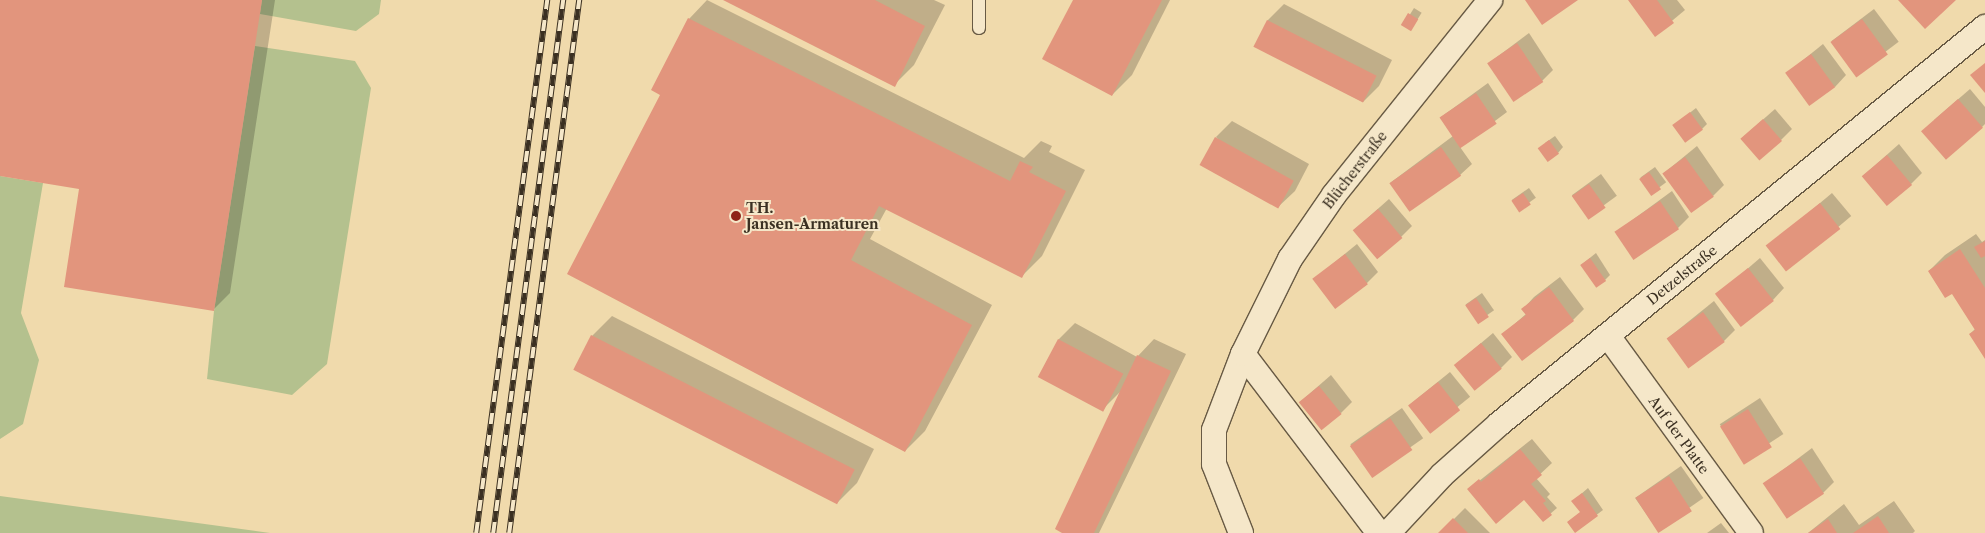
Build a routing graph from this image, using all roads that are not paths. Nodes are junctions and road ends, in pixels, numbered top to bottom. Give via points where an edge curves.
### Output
1 (979, 0) edge
2 (1490, 0) edge
3 (1985, 27) edge
4 (978, 28) dead end
5 (1608, 336) junction
6 (1243, 354) junction
7 (1241, 533) edge
8 (1379, 533) edge
9 (1388, 533) edge
10 (1751, 533) edge

1 - 4 lane
2 - 6 street, Blücherstraße via 1334,195 1290,259
3 - 5 street, Detzelstraße
5 - 9 street, Detzelstraße via 1492,430 1442,475
5 - 10 street, Auf der Platte
6 - 7 street, Blücherstraße via 1214,430 1214,464
6 - 8 street

